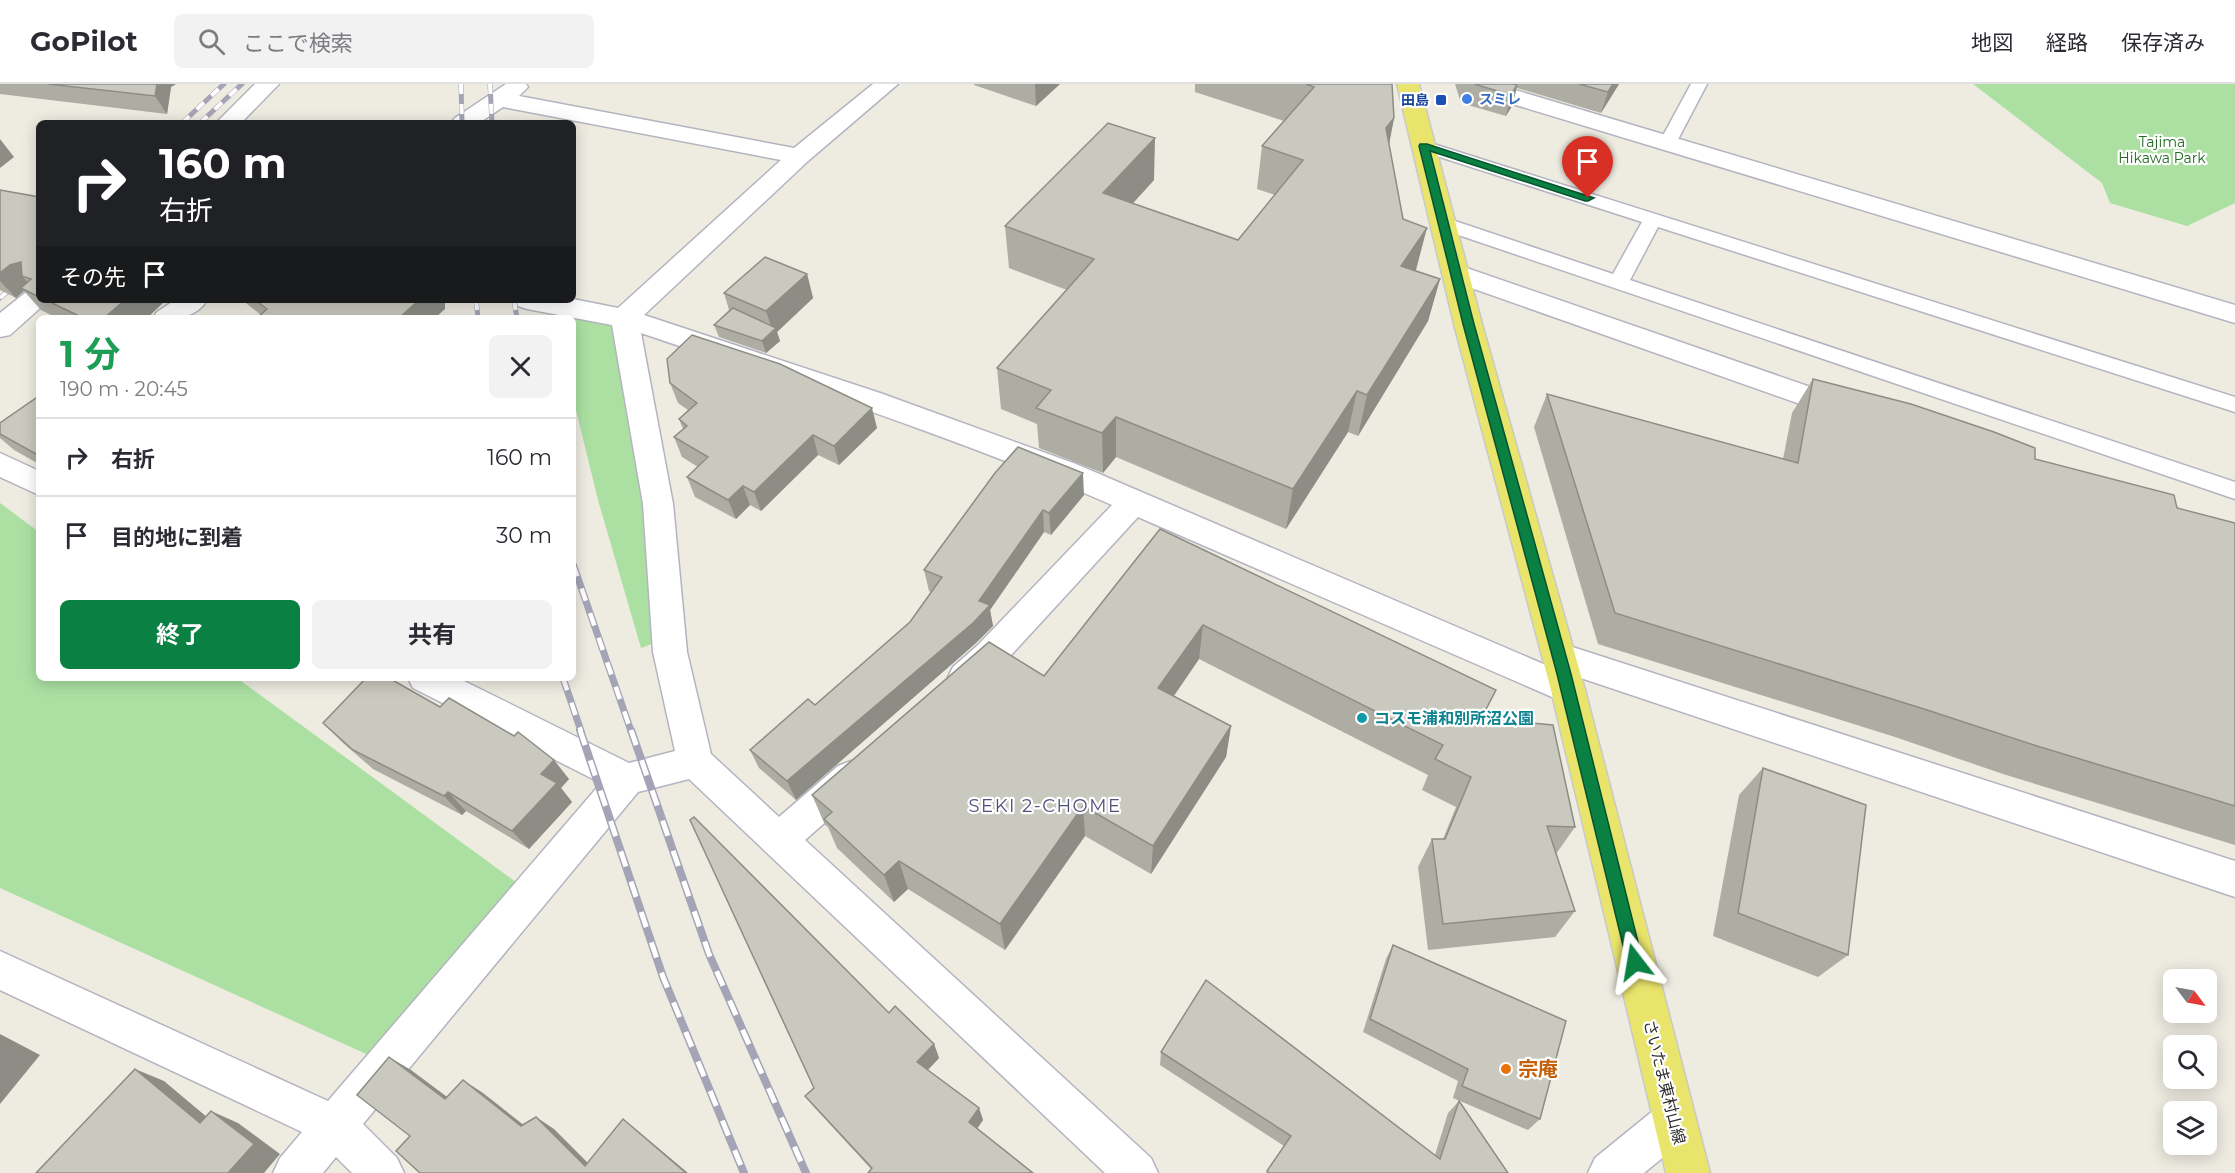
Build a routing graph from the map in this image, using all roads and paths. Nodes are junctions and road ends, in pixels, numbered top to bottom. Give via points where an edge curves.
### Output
1 (268, 84) edge
2 (521, 84) edge
3 (887, 84) edge
4 (1408, 84) edge
5 (1470, 84) edge
6 (1699, 84) edge
7 (500, 99) junction
8 (231, 120) edge
9 (468, 120) edge
10 (1668, 143) junction
11 (1424, 146) junction
12 (799, 156) junction
13 (1653, 219) junction
14 (1445, 224) junction
15 (1455, 273) junction
16 (1618, 283) junction
17 (36, 298) edge
18 (190, 303) edge
19 (543, 303) edge
20 (2235, 314) edge
21 (172, 315) edge
22 (624, 318) junction
23 (0, 328) edge
24 (2235, 405) edge
25 (1873, 419) edge
26 (0, 464) edge
27 (36, 482) edge
28 (2235, 490) edge
29 (1134, 501) junction
30 (1564, 674) junction
31 (431, 681) edge
32 (946, 693) edge
33 (876, 755) edge
34 (695, 762) junction
35 (627, 779) junction
36 (779, 840) junction
37 (2235, 879) edge
38 (0, 969) edge
39 (1674, 1121) junction
40 (335, 1126) junction
41 (295, 1173) edge
42 (382, 1173) edge
43 (1136, 1173) edge
44 (1610, 1173) edge
45 (1688, 1173) edge

1 - 8 street
2 - 7 street
3 - 12 street
4 - 11 main road, さいたま東村山線
5 - 10 street
6 - 10 lane
7 - 9 street
7 - 12 street
10 - 20 street
11 - 13 lane
11 - 14 main road, さいたま東村山線
12 - 22 street
13 - 16 lane
13 - 24 lane
14 - 15 main road, さいたま東村山線
14 - 16 lane
15 - 25 street
15 - 30 main road, さいたま東村山線
16 - 28 lane
17 - 23 street
18 - 21 street
19 - 22 street
22 - 29 street via 881,404
22 - 34 street via 658,504 670,652
26 - 27 street
29 - 30 street
29 - 32 street via 990,655
30 - 37 street
30 - 39 main road, さいたま東村山線
31 - 35 street
33 - 36 street
34 - 35 street
34 - 36 street
35 - 40 street
36 - 43 street
38 - 40 street
39 - 44 street
39 - 45 main road, さいたま東村山線
40 - 41 street
40 - 42 street

